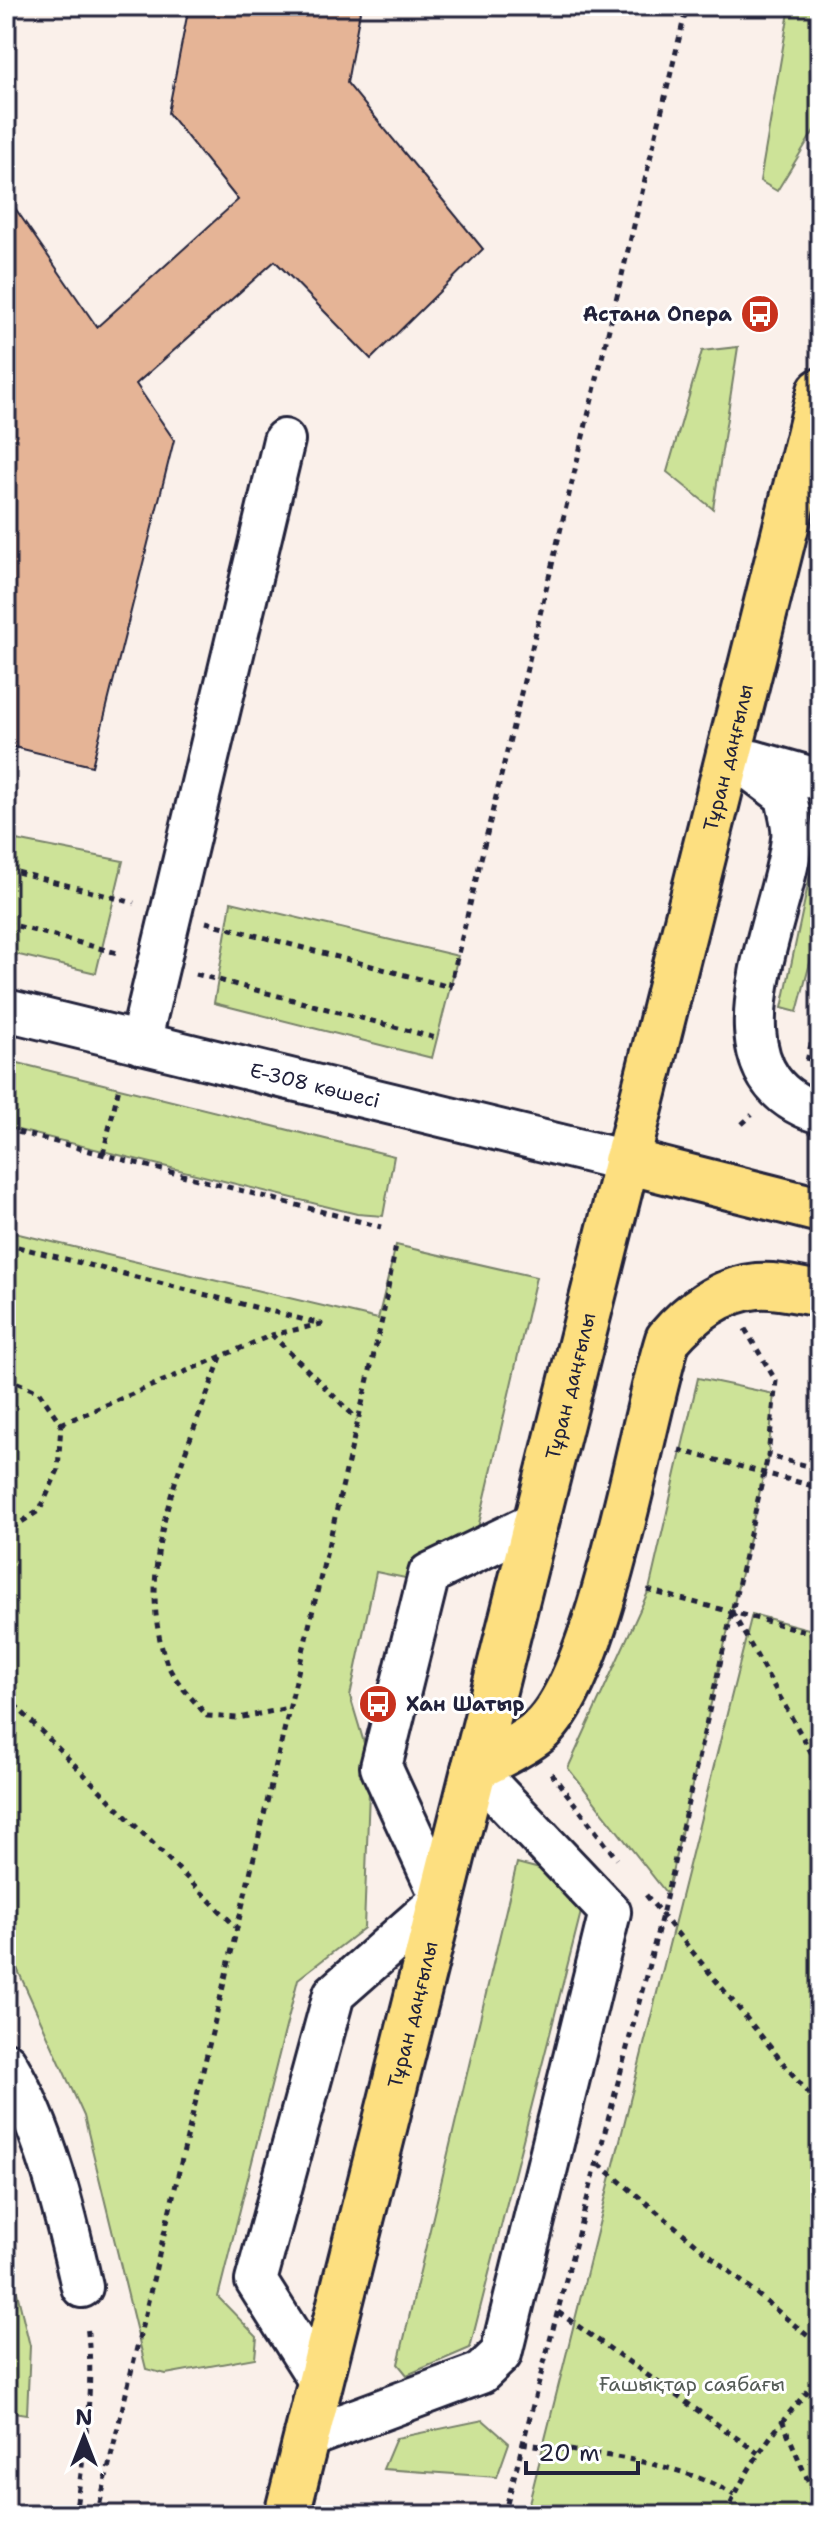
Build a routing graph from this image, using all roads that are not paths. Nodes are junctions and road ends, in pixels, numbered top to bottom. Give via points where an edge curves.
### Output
1 (820, 391) edge
2 (284, 440) dead end
3 (730, 754) junction
4 (820, 780) edge
5 (6, 1010) edge
6 (140, 1043) junction
7 (820, 1113) edge
8 (626, 1161) junction
9 (820, 1210) edge
10 (820, 1294) edge
11 (537, 1522) junction
12 (474, 1769) junction
13 (442, 1899) junction
14 (6, 2063) edge
15 (82, 2287) road end
16 (320, 2382) junction
17 (306, 2438) junction
18 (287, 2515) edge

1 - 3 main road, Тұран даңғылы
2 - 6 street
3 - 4 street
3 - 7 street via 786,796 793,837 752,1018 758,1059 780,1089
3 - 8 main road, Тұран даңғылы
5 - 6 street, Е-308 көшесі
6 - 8 street, Е-308 көшесі
8 - 9 main road
8 - 11 main road, Тұран даңғылы
10 - 12 main road via 758,1285 723,1295 688,1316 668,1339 584,1651 539,1731
11 - 12 main road, Тұран даңғылы
11 - 13 street via 429,1574 425,1589 381,1767
12 - 13 main road, Тұран даңғылы
12 - 17 street via 610,1912 501,2354 481,2373
13 - 16 main road, Тұран даңғылы
13 - 16 street via 334,1994 256,2281
14 - 15 street via 64,2208
16 - 17 main road, Тұран даңғылы
17 - 18 main road

